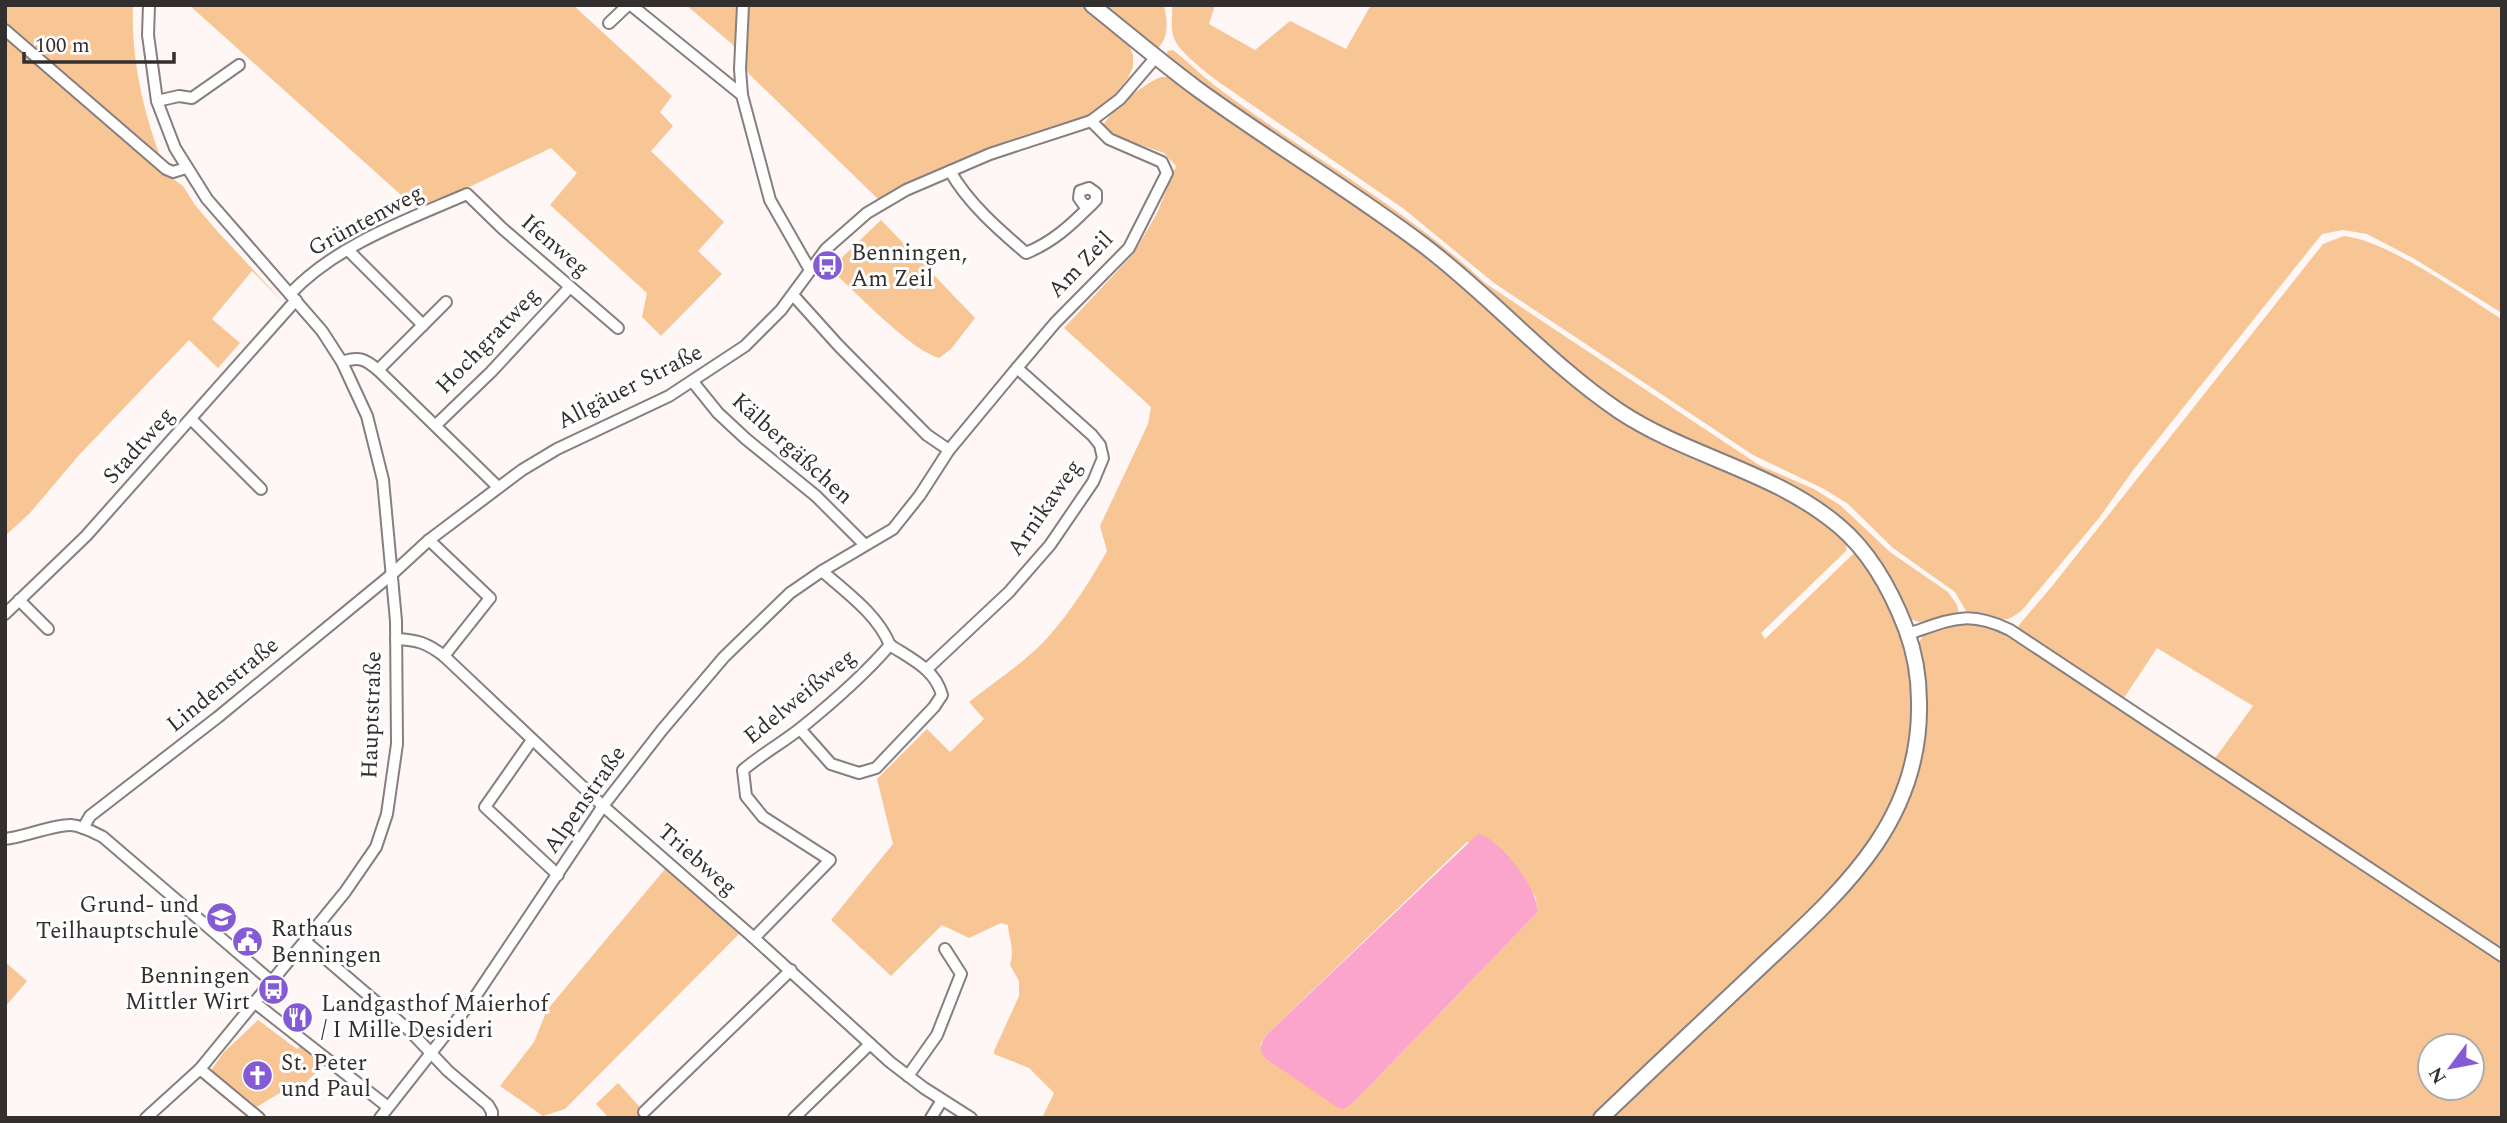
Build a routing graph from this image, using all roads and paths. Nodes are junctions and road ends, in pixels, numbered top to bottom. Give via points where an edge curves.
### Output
1 (149, 5) edge
2 (630, 5) edge
3 (743, 5) edge
4 (1092, 5) edge
5 (609, 23) dead end
6 (5, 30) edge
7 (1156, 57) junction
8 (239, 65) dead end
9 (742, 94) junction
10 (157, 101) junction
11 (1091, 121) junction
12 (186, 168) junction
13 (950, 171) junction
14 (467, 194) joint
15 (1091, 205) dead end
16 (348, 250) junction
17 (810, 270) junction
18 (570, 286) junction
19 (793, 295) junction
20 (293, 297) junction
21 (446, 302) dead end
22 (423, 325) junction
23 (618, 328) dead end
24 (342, 362) junction
25 (1017, 368) junction
26 (379, 370) junction
27 (693, 382) junction
28 (191, 419) junction
29 (437, 424) junction
30 (949, 450) junction
31 (498, 487) junction
32 (261, 489) dead end
33 (429, 540) junction
34 (865, 545) junction
35 (822, 571) junction
36 (391, 575) junction
37 (19, 600) junction
38 (5, 614) edge
39 (48, 629) dead end
40 (1908, 634) junction
41 (396, 639) junction
42 (890, 645) junction
43 (444, 656) junction
44 (928, 669) junction
45 (800, 729) junction
46 (532, 740) junction
47 (603, 806) junction
48 (83, 828) junction
49 (5, 839) edge
50 (558, 875) junction
51 (754, 938) junction
52 (305, 942) junction
53 (946, 949) dead end
54 (2502, 956) edge
55 (791, 970) junction
56 (271, 981) junction
57 (254, 1002) junction
58 (870, 1044) junction
59 (430, 1053) junction
60 (200, 1069) junction
61 (908, 1076) junction
62 (942, 1100) junction
63 (388, 1107) junction
64 (644, 1112) dead end
65 (146, 1118) edge
66 (259, 1118) edge
67 (380, 1118) edge
68 (492, 1118) edge
69 (794, 1118) edge
70 (931, 1118) edge
71 (971, 1118) edge
72 (1601, 1118) edge

1 - 10 street, Hauptstraße
2 - 5 street
2 - 9 street
3 - 9 street
4 - 7 street
6 - 12 street via 158,163 173,172
7 - 11 street, Allgäuer Straße via 1120,99
7 - 40 street via 1391,220 1613,407 1660,435 1772,482 1819,510 1870,559
8 - 10 street via 192,98
9 - 17 street via 769,200
10 - 12 street, Hauptstraße
11 - 13 street, Allgäuer Straße via 1004,148
11 - 25 street, Am Zeil via 1109,139 1161,162 1167,173 1129,248
12 - 20 street, Hauptstraße via 220,216
13 - 15 street via 996,228 1026,253 1047,244
13 - 17 street, Allgäuer Straße via 867,213 836,239
14 - 16 street, Grüntenweg
14 - 18 street, Ifenweg
16 - 20 street, Grüntenweg via 307,276
16 - 22 street
17 - 19 street, Allgäuer Straße
18 - 23 street, Ifenweg
18 - 29 street, Hochgratweg
19 - 27 street, Allgäuer Straße via 758,336
19 - 30 street via 927,435
20 - 24 street, Hauptstraße
20 - 28 street, Stadtweg
21 - 22 street
22 - 26 street
24 - 26 street via 364,358
24 - 36 street, Hauptstraße via 367,416 383,480
25 - 30 street, Am Zeil
25 - 44 street, Arnikaweg via 1092,435 1103,458 1093,482 1050,545 1009,592
26 - 29 street
27 - 31 street, Allgäuer Straße via 557,449
27 - 34 street, Kälbergäßchen via 718,413 816,496
28 - 32 street
28 - 37 street, Stadtweg via 86,536
29 - 31 street
30 - 34 street, Am Zeil via 893,529
31 - 33 street, Allgäuer Straße
33 - 36 street, Allgäuer Straße
33 - 43 street via 490,598
34 - 35 street, Alpenstraße
35 - 42 street via 874,618
35 - 47 street, Alpenstraße via 790,593 724,657
36 - 41 street, Hauptstraße
36 - 48 street, Lindenstraße via 90,816
37 - 38 street, Stadtweg
37 - 39 street
40 - 54 street via 1962,617 1977,617 2010,630
40 - 72 street via 1919,682 1920,720 1907,784 1885,833 1838,894
41 - 43 street, Triebweg via 416,640
41 - 52 street, Hauptstraße via 397,744 383,832 360,871
42 - 44 street
42 - 45 street, Edelweißweg
43 - 46 street, Triebweg
44 - 45 street via 942,695 876,768 859,774 831,764
45 - 51 street, Edelweißweg via 743,770 746,796 763,817 830,860
46 - 47 street, Triebweg
46 - 50 street via 485,807
47 - 50 street, Alpenstraße
47 - 51 street, Triebweg
48 - 49 street via 70,825
48 - 56 street via 128,857
50 - 59 street, Alpenstraße via 475,997
51 - 55 street, Triebweg
52 - 56 street, Hauptstraße
52 - 59 street
53 - 61 street via 961,974 937,1035
55 - 58 street, Triebweg
55 - 64 street
56 - 57 street, Hauptstraße
57 - 60 street, Hauptstraße
57 - 63 street
58 - 61 street, Triebweg
58 - 69 street
59 - 63 street, Alpenstraße
59 - 68 street via 488,1105
60 - 65 street, Hauptstraße
60 - 66 street
61 - 62 street, Triebweg
62 - 70 street
62 - 71 street, Triebweg
63 - 67 street, Alpenstraße

